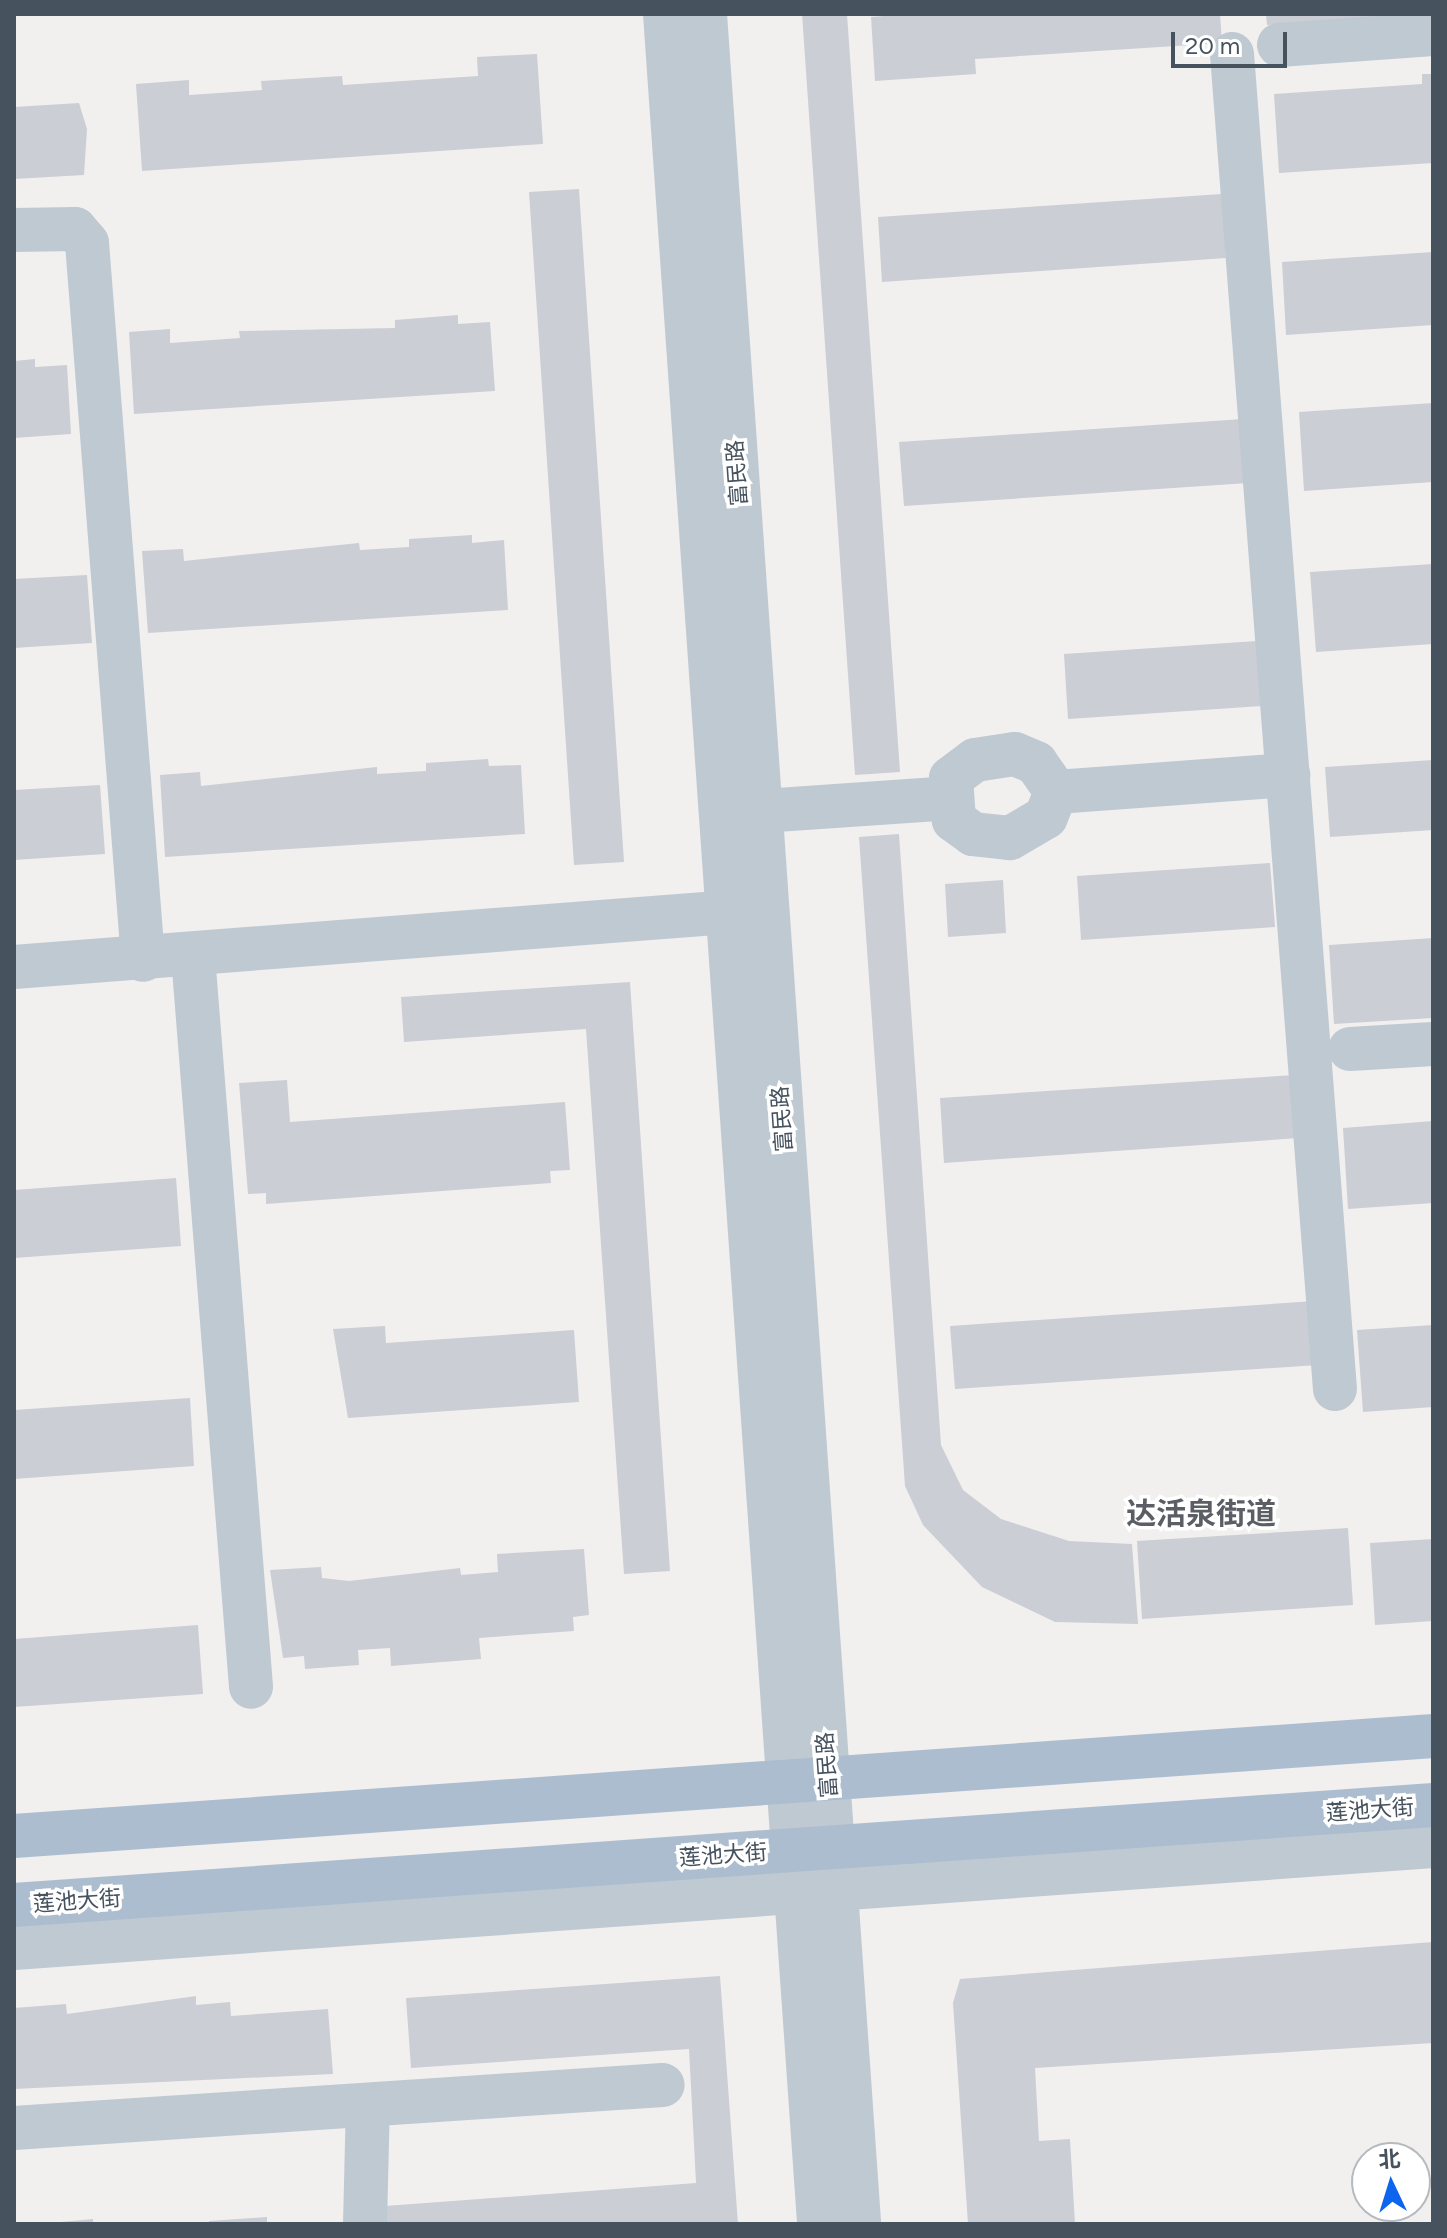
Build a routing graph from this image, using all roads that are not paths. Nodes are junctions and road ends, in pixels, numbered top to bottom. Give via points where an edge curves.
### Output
1 (665, 14) edge
2 (705, 14) edge
3 (1433, 34) edge
4 (1279, 45) dead end
5 (1232, 54) dead end
6 (14, 230) edge
7 (1288, 775) junction
8 (1056, 792) junction
9 (952, 798) junction
10 (761, 811) junction
11 (728, 912) junction
12 (193, 956) junction
13 (143, 960) junction
14 (14, 967) edge
15 (1433, 1044) edge
16 (1350, 1049) dead end
17 (1335, 1389) dead end
18 (251, 1687) dead end
19 (1433, 1736) edge
20 (808, 1780) junction
21 (1433, 1805) edge
22 (14, 1836) edge
23 (1433, 1846) edge
24 (814, 1869) junction
25 (14, 1905) edge
26 (14, 1948) edge
27 (663, 2085) dead end
28 (368, 2105) junction
29 (14, 2128) edge
30 (365, 2224) edge
31 (819, 2224) edge
32 (859, 2224) edge

1 - 11 street, 富民路
2 - 10 street, 富民路
3 - 4 street
5 - 7 street
6 - 13 street via 75,229 87,243
7 - 8 street
7 - 17 street
8 - 9 street via 1036,763 1015,754 990,755 951,778
8 - 9 street via 1046,817 1010,838 973,834 954,820
9 - 10 street
10 - 20 street, 富民路
11 - 12 street
11 - 20 street, 富民路
12 - 13 street
12 - 18 street
13 - 14 street
15 - 16 street
19 - 20 main road
20 - 22 main road
20 - 24 street, 富民路
21 - 24 main road, 莲池大街
23 - 24 street
24 - 25 main road, 莲池大街
24 - 26 street
24 - 31 street, 富民路
24 - 32 street, 富民路
27 - 28 street
28 - 29 street
28 - 30 street

